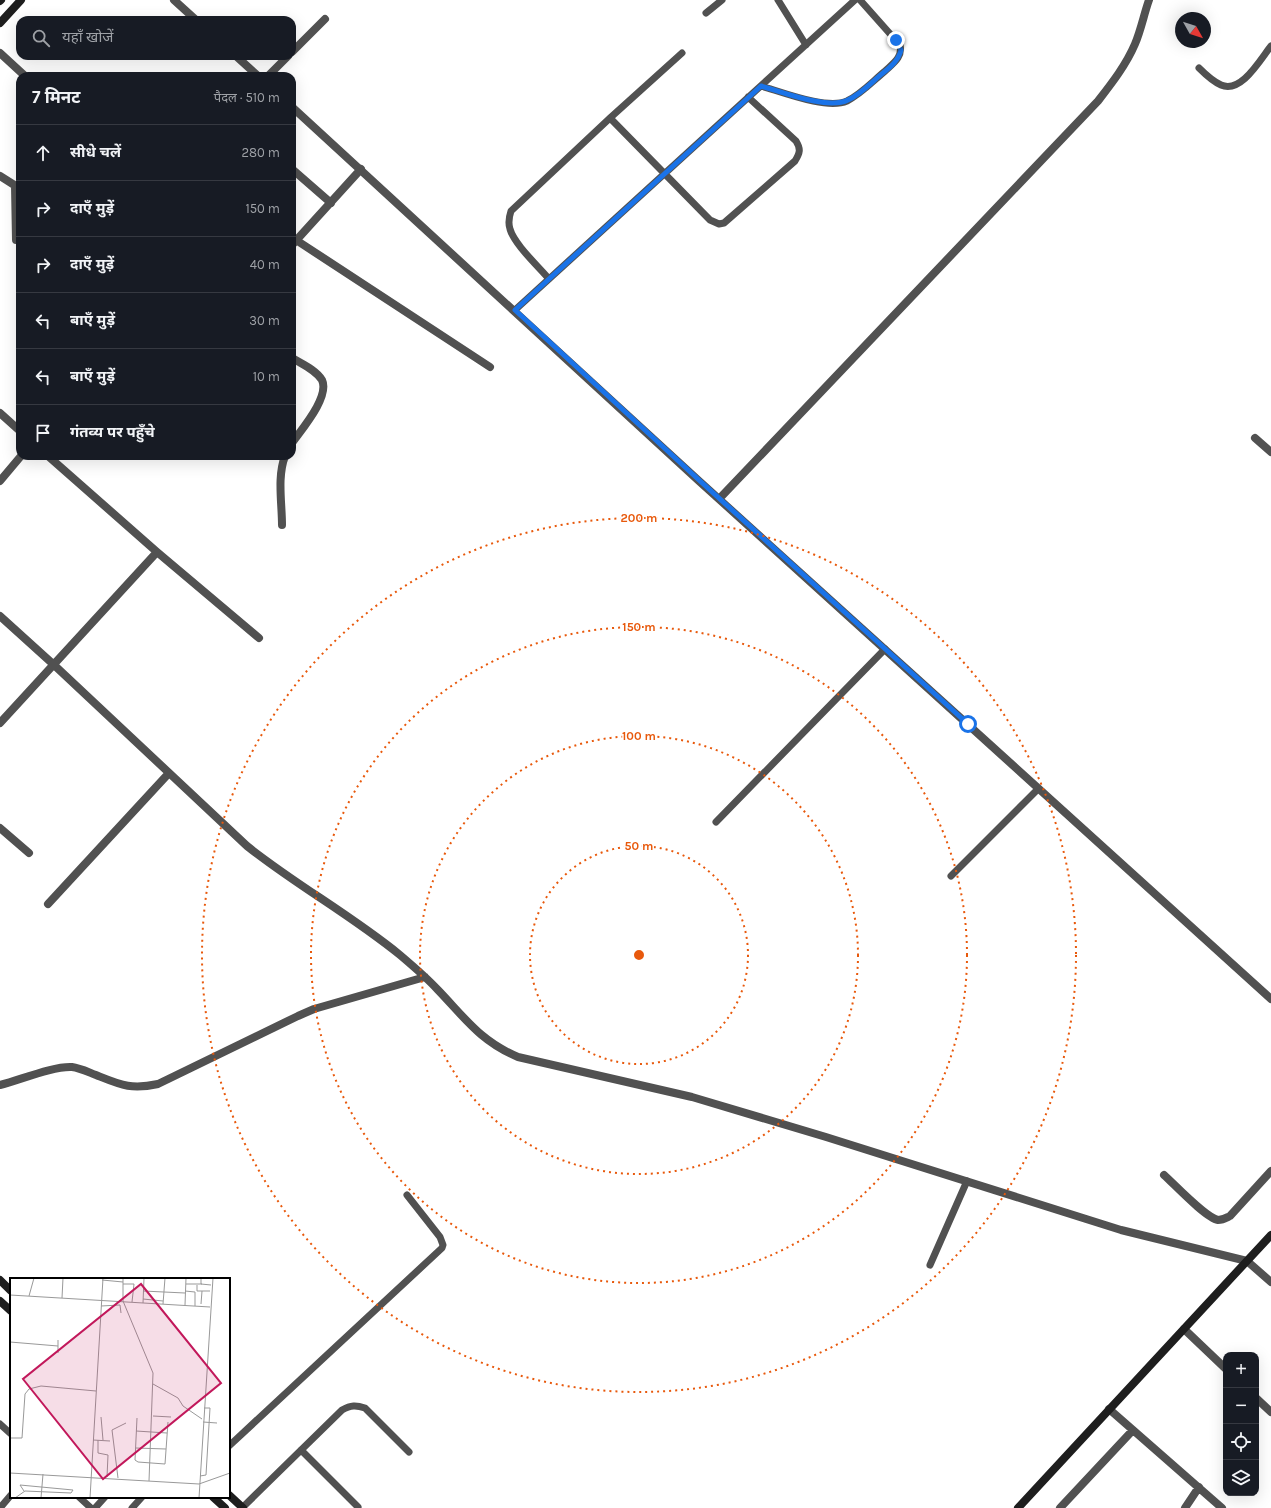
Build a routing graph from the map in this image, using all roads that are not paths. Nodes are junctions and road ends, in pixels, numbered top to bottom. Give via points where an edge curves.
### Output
1 (21, 0) edge
2 (174, 0) edge
3 (722, 0) edge
4 (778, 0) edge
5 (855, 0) edge
6 (860, 0) edge
7 (1149, 0) edge
8 (706, 13) dead end
9 (192, 16) edge
10 (325, 19) dead end
11 (0, 23) edge
12 (806, 45) junction
13 (1271, 46) edge
14 (296, 48) edge
15 (0, 53) edge
16 (682, 53) dead end
17 (240, 60) edge
18 (284, 60) edge
19 (1198, 68) dead end
20 (21, 72) edge
21 (254, 72) edge
22 (272, 72) edge
23 (761, 86) junction
24 (748, 97) junction
25 (296, 111) edge
26 (610, 118) junction
27 (361, 169) junction
28 (296, 172) edge
29 (664, 174) junction
30 (0, 176) edge
31 (16, 186) edge
32 (331, 203) junction
33 (296, 240) edge
34 (296, 243) edge
35 (549, 279) junction
36 (515, 310) junction
37 (296, 360) edge
38 (490, 367) dead end
39 (0, 414) edge
40 (16, 428) edge
41 (296, 437) edge
42 (1254, 438) dead end
43 (1271, 452) edge
44 (18, 460) edge
45 (53, 460) edge
46 (284, 460) edge
47 (0, 481) edge
48 (719, 499) junction
49 (282, 525) dead end
50 (157, 552) junction
51 (0, 616) edge
52 (259, 638) dead end
53 (885, 649) junction
54 (53, 664) junction
55 (0, 723) edge
56 (169, 773) junction
57 (1038, 789) junction
58 (716, 822) dead end
59 (0, 828) edge
60 (29, 853) dead end
61 (951, 876) dead end
62 (48, 904) dead end
63 (425, 977) junction
64 (1271, 999) edge
65 (0, 1085) edge
66 (1271, 1171) edge
67 (1164, 1175) dead end
68 (968, 1182) junction
69 (407, 1195) dead end
70 (1271, 1234) edge
71 (1247, 1261) junction
72 (930, 1265) dead end
73 (0, 1280) edge
74 (1271, 1282) edge
75 (10, 1289) edge
76 (0, 1301) edge
77 (10, 1310) edge
78 (1184, 1329) junction
79 (1223, 1366) edge
80 (1259, 1401) edge
81 (1109, 1409) junction
82 (1271, 1412) edge
83 (0, 1424) edge
84 (1133, 1430) junction
85 (10, 1433) edge
86 (230, 1445) edge
87 (301, 1450) junction
88 (409, 1452) dead end
89 (1199, 1487) junction
90 (10, 1496) edge
91 (230, 1496) edge
92 (80, 1498) edge
93 (104, 1498) edge
94 (141, 1498) edge
95 (214, 1498) edge
96 (358, 1507) dead end
97 (0, 1508) edge
98 (91, 1508) edge
99 (95, 1508) edge
100 (132, 1508) edge
101 (225, 1508) edge
102 (243, 1508) edge
103 (1018, 1508) edge
104 (1060, 1508) edge
105 (1185, 1508) edge
106 (1222, 1508) edge

1 - 11 street
2 - 9 street
3 - 8 lane
4 - 12 lane
5 - 12 lane
6 - 23 lane via 900,45 897,61 855,97 837,103 816,102
7 - 48 street via 1136,43 1125,64 1098,101
10 - 14 street
12 - 23 lane
13 - 19 lane via 1245,78 1233,86 1220,85
15 - 20 street
16 - 26 lane
17 - 21 street
18 - 22 street
23 - 24 lane
24 - 29 lane
24 - 29 lane via 796,141 800,147 800,154 795,161 724,224 710,220
25 - 27 street
26 - 29 lane
26 - 35 lane via 511,211 509,228 513,237
27 - 32 street
27 - 36 street
28 - 32 street
29 - 35 lane
30 - 31 street
32 - 33 street
34 - 38 street
35 - 36 lane
36 - 48 street
37 - 41 street via 316,373 324,389 322,400
39 - 40 street
42 - 43 street
44 - 47 street
45 - 50 street
46 - 49 street via 281,478
48 - 53 street
50 - 52 street
50 - 54 street
51 - 54 street
53 - 57 street
53 - 58 lane
54 - 55 street
54 - 56 street
56 - 62 street
56 - 63 street via 273,867 378,938
57 - 61 lane
57 - 64 street
59 - 60 street
63 - 65 street via 298,1016 158,1084 129,1087 71,1067 48,1070
63 - 68 street via 477,1032 504,1051 518,1057 692,1097
66 - 67 street via 1230,1216 1217,1220 1205,1213
68 - 71 street via 1121,1230
68 - 72 lane
69 - 86 lane via 440,1237 442,1248
70 - 71 street
71 - 74 street
71 - 78 street
73 - 75 street
76 - 77 street
78 - 79 street
78 - 81 street
80 - 82 street
81 - 84 street
81 - 103 street
83 - 85 lane
84 - 89 street
84 - 104 street
87 - 88 lane via 342,1410 356,1405 365,1408
87 - 96 lane
87 - 102 lane
89 - 105 street
89 - 106 street
90 - 97 lane
91 - 102 street
92 - 98 lane
93 - 99 lane
94 - 100 lane
95 - 101 street

